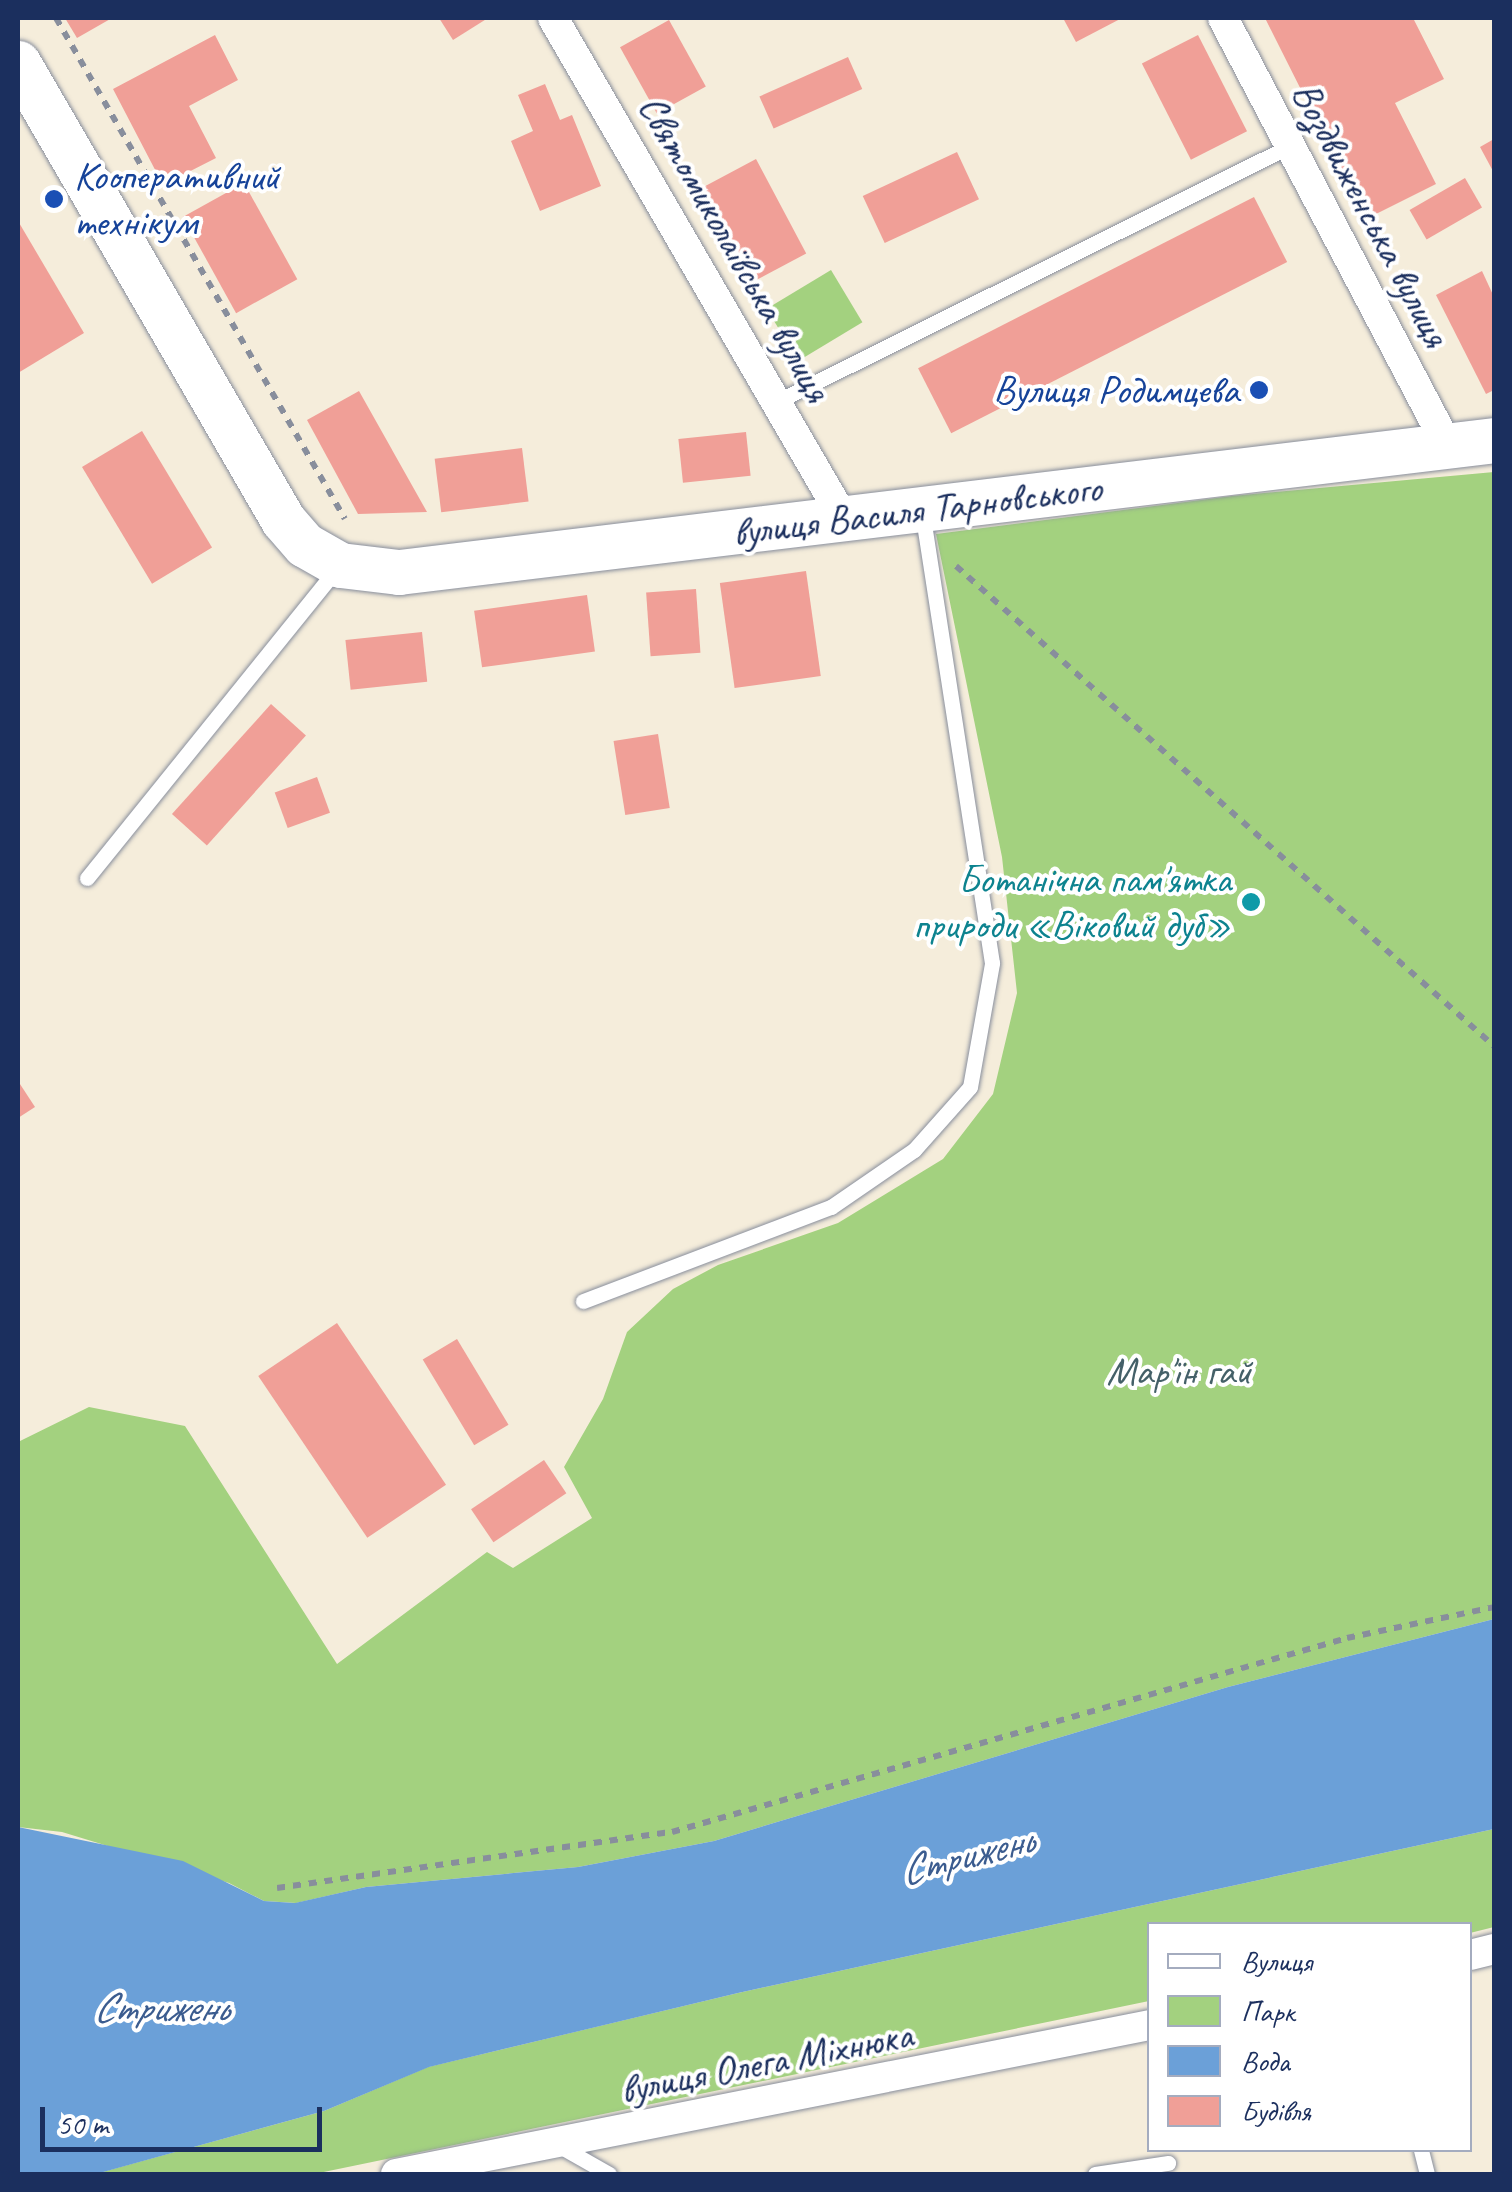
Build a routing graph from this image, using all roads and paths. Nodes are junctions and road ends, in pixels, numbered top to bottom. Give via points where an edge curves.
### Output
1 (56, 18) edge
2 (554, 18) edge
3 (1223, 18) edge
4 (18, 62) edge
5 (1290, 146) junction
6 (778, 401) junction
7 (1494, 440) edge
8 (1448, 447) junction
9 (844, 521) junction
10 (925, 527) junction
11 (347, 547) junction
12 (87, 878) dead end
13 (1494, 1046) edge
14 (583, 1302) dead end
15 (1494, 1606) edge
16 (277, 1888) dead end
17 (1147, 2026) edge
18 (555, 2144) junction
19 (1168, 2164) dead end
20 (399, 2174) edge
21 (609, 2174) edge
22 (1095, 2174) edge

1 - 11 path
2 - 6 street, Святомиколаївська вулиця
3 - 5 street, Воздвиженська вулиця
4 - 11 main road via 284,520 305,545
5 - 6 lane
5 - 8 street, Воздвиженська вулиця
6 - 9 street, Святомиколаївська вулиця
7 - 8 main road, вулиця Василя Тарновського
8 - 10 main road, вулиця Василя Тарновського
9 - 10 main road, вулиця Василя Тарновського
9 - 11 main road, вулиця Василя Тарновського via 399,572
10 - 13 path
10 - 14 lane via 992,962 970,1087 914,1150 831,1207 712,1247
11 - 12 lane
15 - 16 path via 1347,1638 672,1832
17 - 18 street, вулиця Олега Міхнюка
18 - 20 street, вулиця Олега Міхнюка
18 - 21 lane
19 - 22 lane

